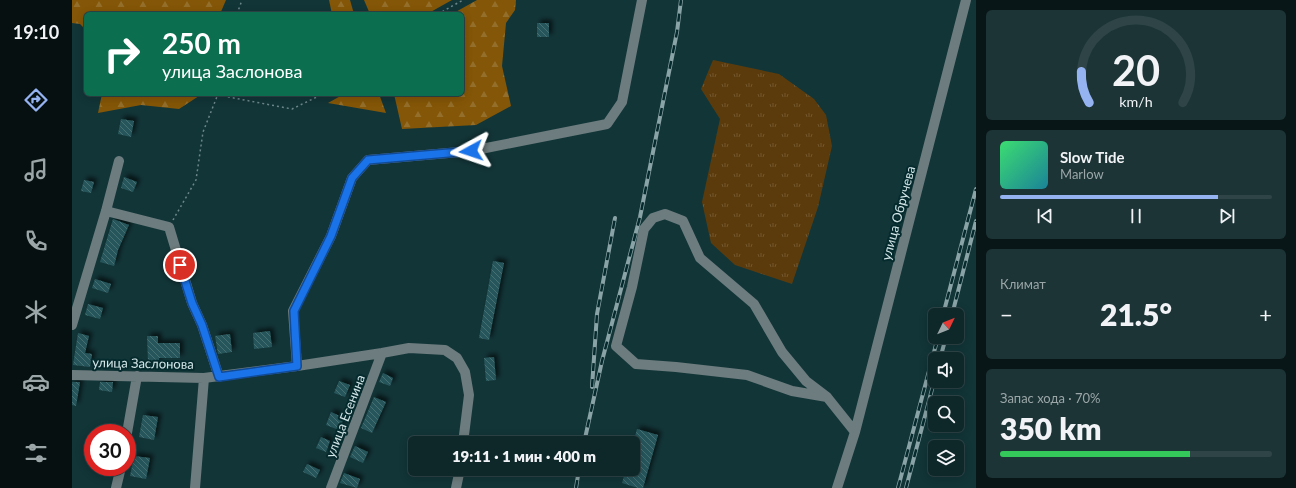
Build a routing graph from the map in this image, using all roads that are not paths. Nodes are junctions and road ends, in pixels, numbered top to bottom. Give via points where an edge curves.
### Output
1 (642, 0) edge
2 (966, 0) edge
3 (119, 161) dead end
4 (106, 211) junction
5 (72, 325) edge
6 (382, 353) junction
7 (297, 366) junction
8 (72, 375) edge
9 (137, 376) junction
10 (219, 377) junction
11 (204, 378) junction
12 (827, 397) junction
13 (129, 424) edge
14 (855, 432) junction
15 (464, 436) edge
16 (119, 476) edge
17 (459, 476) edge
18 (116, 488) edge
19 (195, 488) edge
20 (331, 488) edge
21 (456, 488) edge
22 (837, 488) edge

1 - 7 street via 622,102 608,124 471,151 368,160 352,178 331,236 294,311
2 - 14 street, улица Обручева
3 - 4 street
4 - 5 street
4 - 10 street via 169,226 192,303
6 - 7 street, улица Заслонова
6 - 15 street, улица Заслонова via 409,348 445,350 457,358 465,372 469,395
6 - 20 street, улица Есенина
7 - 10 street, улица Заслонова
8 - 9 street, улица Заслонова
9 - 11 street, улица Заслонова
9 - 13 street
10 - 11 street, улица Заслонова
11 - 19 street
12 - 12 street via 792,391 747,375 636,364 616,346 644,229 653,218 665,214 683,221 700,258 754,304 782,352 806,382
12 - 14 street
14 - 22 street, улица Обручева
16 - 18 street
17 - 21 street

